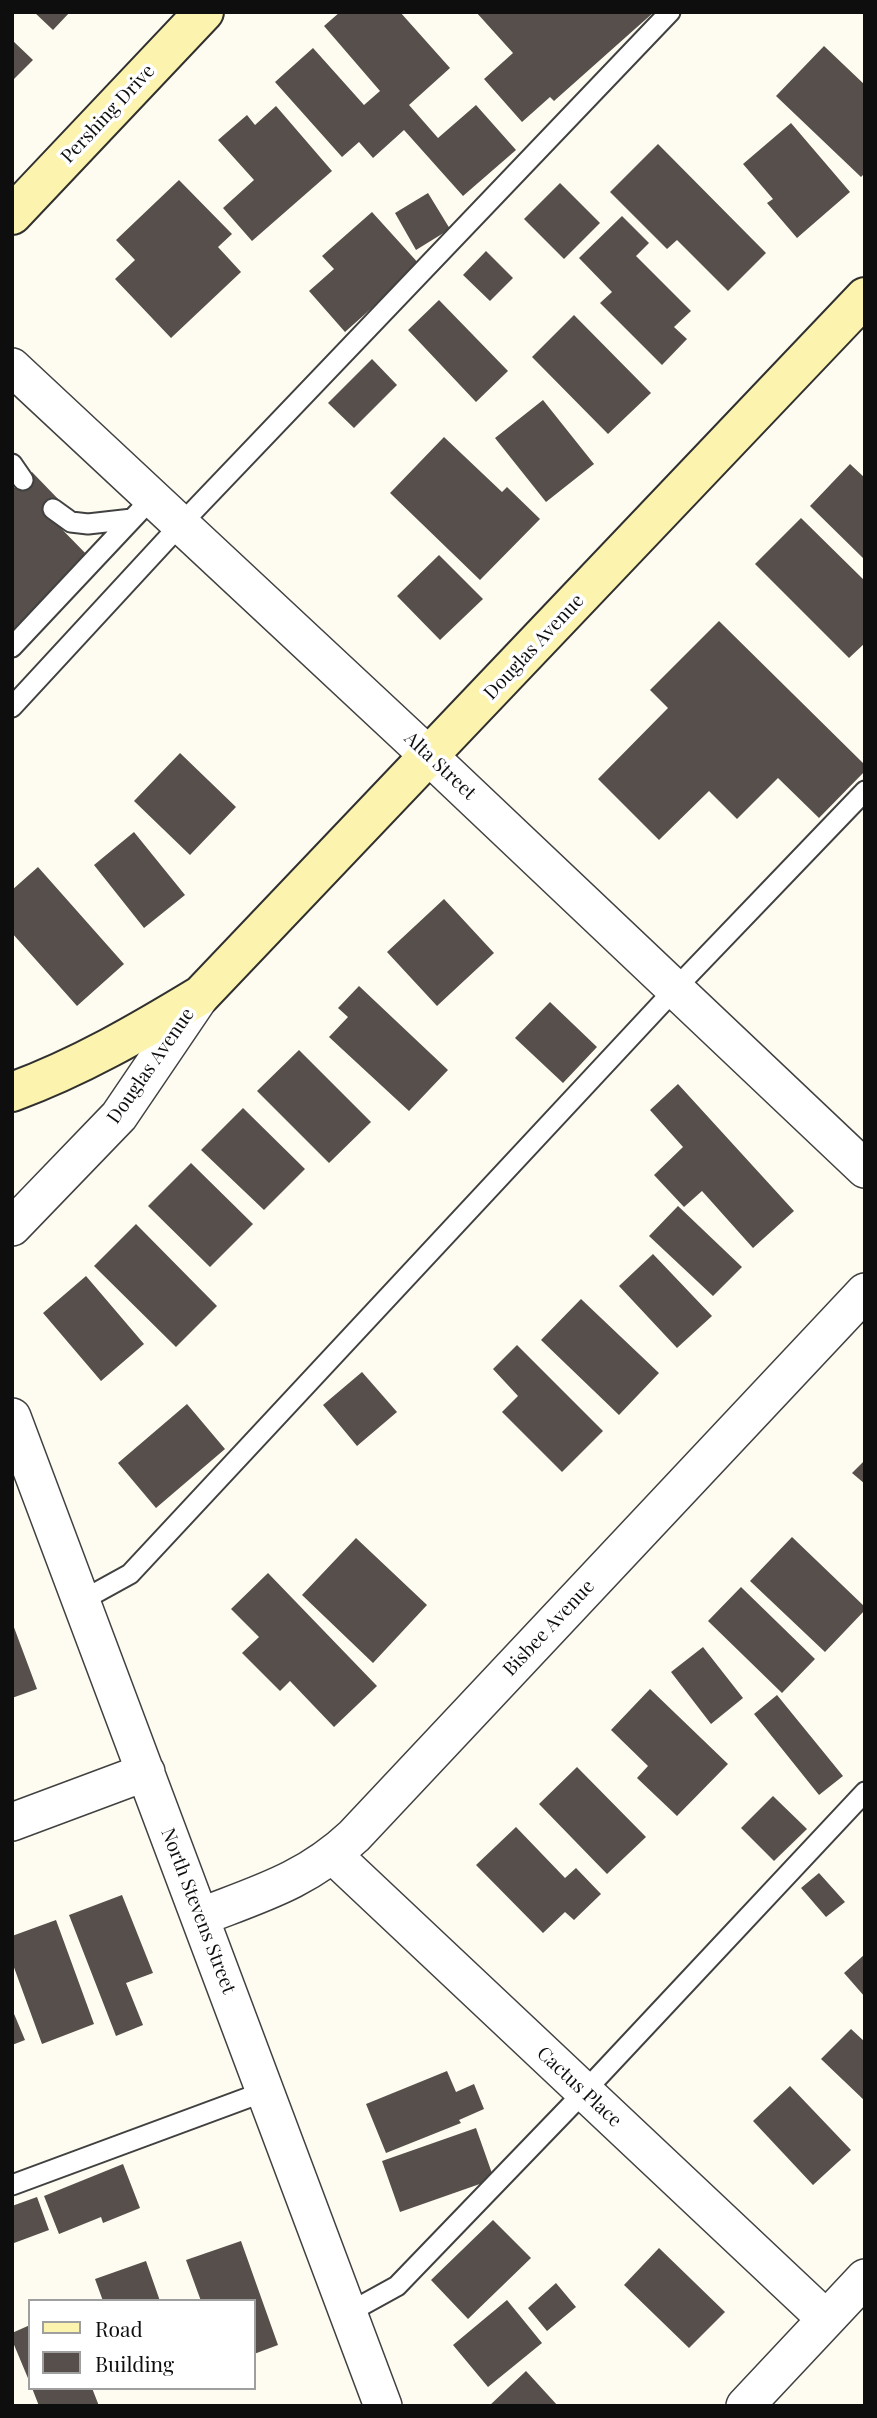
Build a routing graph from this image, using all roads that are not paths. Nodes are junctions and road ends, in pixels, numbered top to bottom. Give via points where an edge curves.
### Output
1 (204, 12) edge
2 (670, 12) edge
3 (12, 215) edge
4 (865, 297) edge
5 (14, 379) edge
6 (142, 508) junction
7 (53, 509) dead end
8 (181, 524) junction
9 (12, 647) edge
10 (12, 707) edge
11 (430, 757) junction
12 (865, 791) edge
13 (676, 988) junction
14 (201, 995) junction
15 (12, 1092) edge
16 (865, 1169) edge
17 (12, 1227) edge
18 (865, 1292) edge
19 (12, 1417) edge
20 (20, 1459) edge
21 (81, 1601) junction
22 (146, 1772) junction
23 (865, 1792) edge
24 (12, 1822) edge
25 (333, 1855) junction
26 (200, 1917) junction
27 (266, 2091) junction
28 (584, 2092) junction
29 (12, 2185) edge
30 (865, 2278) edge
31 (348, 2313) junction
32 (826, 2319) junction
33 (383, 2406) edge
34 (745, 2406) edge

1 - 3 main road, Pershing Drive
2 - 8 lane
4 - 11 main road, Douglas Avenue
5 - 6 street, Alta Street
6 - 7 lane via 88,523 71,522
6 - 8 street, Alta Street
6 - 9 lane
8 - 10 lane
8 - 11 street, Alta Street
11 - 13 street, Alta Street
11 - 14 main road, Douglas Avenue
12 - 13 lane
13 - 16 street, Alta Street
13 - 21 lane via 130,1574
14 - 15 main road, Douglas Avenue via 58,1075
14 - 17 street, Douglas Avenue via 119,1116
18 - 25 street, Bisbee Avenue
19 - 20 street, North Stevens Street
20 - 21 street, North Stevens Street
21 - 22 street, North Stevens Street
22 - 24 street
22 - 26 street, North Stevens Street
23 - 28 lane
25 - 26 street, Bisbee Avenue via 290,1883
25 - 28 street, Cactus Place
26 - 27 street, North Stevens Street
27 - 29 lane
27 - 31 street, North Stevens Street
28 - 31 lane via 397,2286
28 - 32 street, Cactus Place
30 - 32 street
31 - 33 street, North Stevens Street
32 - 34 street

